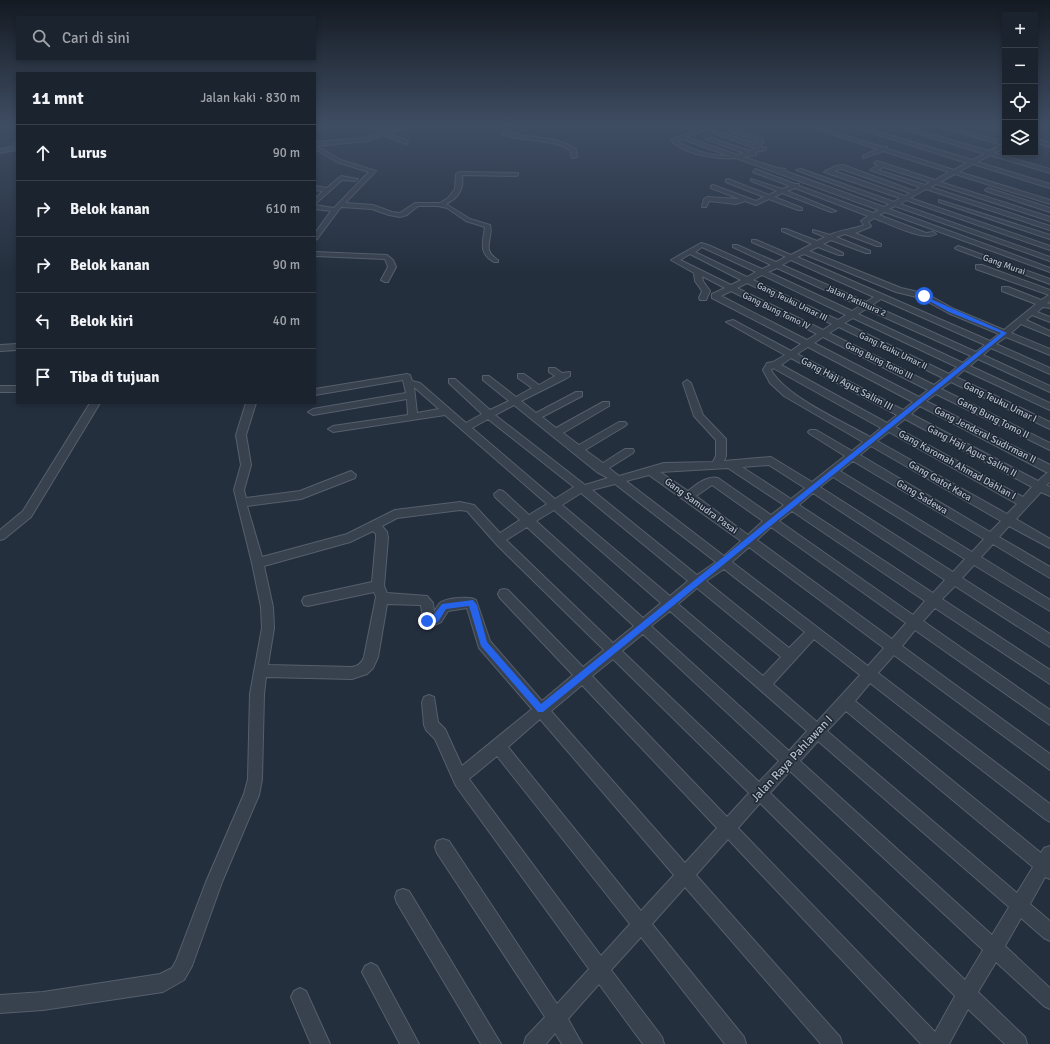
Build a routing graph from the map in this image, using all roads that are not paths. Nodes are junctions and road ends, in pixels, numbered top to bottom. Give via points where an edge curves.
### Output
1 (369, 175) edge
2 (459, 175) edge
3 (764, 175) edge
4 (789, 175) edge
5 (813, 175) edge
6 (820, 175) edge
7 (849, 175) edge
8 (855, 175) edge
9 (890, 175) edge
10 (915, 175) edge
11 (940, 175) edge
12 (947, 175) edge
13 (962, 175) edge
14 (1004, 175) edge
15 (817, 176) junction
16 (944, 176) junction
17 (355, 179) dead end
18 (952, 179) dead end
19 (753, 180) dead end
20 (728, 181) dead end
21 (806, 181) junction
22 (935, 181) junction
23 (713, 187) dead end
24 (794, 187) junction
25 (926, 187) junction
26 (1050, 187) edge
27 (316, 188) edge
28 (982, 188) dead end
29 (328, 190) junction
30 (782, 192) junction
31 (915, 192) junction
32 (951, 195) junction
33 (769, 197) junction
34 (1035, 197) junction
35 (905, 198) junction
36 (746, 199) junction
37 (316, 201) edge
38 (941, 201) junction
39 (1026, 202) junction
40 (1050, 202) edge
41 (756, 203) junction
42 (442, 204) junction
43 (895, 204) junction
44 (763, 205) dead end
45 (704, 206) dead end
46 (338, 207) junction
47 (932, 207) junction
48 (316, 208) edge
49 (1018, 208) junction
50 (800, 209) dead end
51 (884, 210) junction
52 (1050, 210) edge
53 (833, 211) dead end
54 (1008, 214) junction
55 (872, 216) junction
56 (1050, 219) edge
57 (999, 220) junction
58 (989, 227) junction
59 (1050, 228) edge
60 (784, 230) dead end
61 (815, 231) dead end
62 (845, 231) junction
63 (934, 234) dead end
64 (979, 234) junction
65 (316, 237) edge
66 (830, 237) junction
67 (1050, 238) edge
68 (969, 240) junction
69 (754, 241) dead end
70 (817, 244) junction
71 (879, 245) dead end
72 (735, 246) dead end
73 (1050, 248) edge
74 (803, 251) junction
75 (690, 252) junction
76 (868, 252) dead end
77 (316, 254) edge
78 (841, 254) dead end
79 (790, 257) junction
80 (1050, 259) edge
81 (496, 261) dead end
82 (776, 265) junction
83 (979, 267) dead end
84 (1050, 270) edge
85 (698, 272) junction
86 (761, 272) junction
87 (385, 280) dead end
88 (746, 280) junction
89 (1050, 282) edge
90 (731, 288) junction
91 (1005, 289) dead end
92 (1050, 293) edge
93 (879, 296) junction
94 (704, 298) dead end
95 (1047, 302) edge
96 (865, 305) junction
97 (1031, 312) junction
98 (851, 314) junction
99 (1050, 320) edge
100 (1021, 321) junction
101 (730, 322) dead end
102 (837, 323) junction
103 (822, 333) junction
104 (1005, 333) junction
105 (1050, 334) edge
106 (806, 343) junction
107 (990, 345) junction
108 (16, 347) edge
109 (0, 348) edge
110 (1050, 352) edge
111 (790, 353) junction
112 (977, 356) junction
113 (775, 365) junction
114 (964, 366) junction
115 (552, 370) dead end
116 (1050, 371) edge
117 (521, 376) dead end
118 (486, 378) dead end
119 (950, 378) junction
120 (452, 381) dead end
121 (408, 383) junction
122 (687, 383) dead end
123 (0, 389) edge
124 (16, 389) edge
125 (539, 389) junction
126 (1050, 389) edge
127 (936, 390) junction
128 (316, 392) edge
129 (579, 394) dead end
130 (411, 395) junction
131 (515, 401) junction
132 (921, 402) junction
133 (94, 404) edge
134 (251, 404) edge
135 (606, 404) dead end
136 (1050, 407) edge
137 (448, 411) junction
138 (313, 412) dead end
139 (489, 414) junction
140 (904, 414) junction
141 (413, 417) junction
142 (535, 417) junction
143 (622, 424) dead end
144 (1050, 426) edge
145 (466, 427) junction
146 (888, 428) junction
147 (333, 429) dead end
148 (813, 432) dead end
149 (555, 433) junction
150 (871, 442) junction
151 (1050, 447) edge
152 (578, 450) junction
153 (629, 451) dead end
154 (852, 456) junction
155 (730, 464) junction
156 (717, 465) junction
157 (601, 469) junction
158 (1050, 469) edge
159 (653, 472) dead end
160 (833, 472) junction
161 (351, 475) dead end
162 (1050, 475) edge
163 (615, 479) junction
164 (812, 488) junction
165 (583, 489) junction
166 (1045, 489) edge
167 (499, 494) dead end
168 (688, 496) junction
169 (241, 503) junction
170 (1025, 503) junction
171 (555, 504) junction
172 (792, 504) junction
173 (529, 520) junction
174 (1009, 521) junction
175 (770, 522) junction
176 (373, 525) junction
177 (0, 536) edge
178 (992, 538) junction
179 (499, 539) junction
180 (1048, 539) edge
181 (748, 540) junction
182 (974, 559) junction
183 (725, 562) junction
184 (258, 563) junction
185 (1050, 573) edge
186 (953, 579) junction
187 (697, 581) junction
188 (380, 591) junction
189 (504, 594) dead end
190 (308, 600) dead end
191 (934, 600) junction
192 (670, 603) junction
193 (1050, 606) edge
194 (915, 624) junction
195 (643, 626) junction
196 (814, 631) junction
197 (1050, 641) edge
198 (893, 647) junction
199 (613, 650) junction
200 (790, 657) junction
201 (261, 671) junction
202 (869, 673) junction
203 (583, 676) junction
204 (1050, 678) edge
205 (764, 684) junction
206 (428, 702) dead end
207 (845, 702) junction
208 (541, 710) junction
209 (1050, 718) edge
210 (818, 731) junction
211 (498, 746) junction
212 (790, 760) junction
213 (1050, 763) edge
214 (460, 777) junction
215 (759, 793) junction
216 (1050, 814) edge
217 (728, 829) junction
218 (443, 847) dead end
219 (1048, 863) edge
220 (686, 875) junction
221 (403, 897) dead end
222 (1020, 905) junction
223 (641, 925) junction
224 (1050, 932) edge
225 (993, 948) junction
226 (601, 969) junction
227 (371, 972) dead end
228 (967, 993) junction
229 (300, 997) dead end
230 (1050, 1000) edge
231 (0, 1004) edge
232 (556, 1019) junction
233 (321, 1044) edge
234 (410, 1044) edge
235 (492, 1044) edge
236 (534, 1044) edge
237 (573, 1044) edge
238 (655, 1044) edge
239 (737, 1044) edge
240 (833, 1044) edge
241 (934, 1044) edge
242 (939, 1044) edge
243 (1018, 1044) edge

1 - 46 street
2 - 42 street via 459,188 455,197
3 - 24 street
4 - 21 street
5 - 15 street
6 - 15 street
7 - 35 street
8 - 31 street
9 - 25 street
10 - 22 street
11 - 16 street
12 - 16 street
13 - 34 street
14 - 26 street
15 - 21 street
15 - 43 street
16 - 18 street
16 - 22 street
17 - 29 street via 343,178 333,182
19 - 30 street
20 - 33 street
21 - 24 street
21 - 51 street
22 - 25 street
22 - 49 street
23 - 36 street
24 - 30 street
24 - 55 street
25 - 31 street
25 - 32 street
26 - 34 street
27 - 29 street
28 - 39 street
29 - 37 street
30 - 33 street
30 - 53 street
31 - 35 street
32 - 38 street
32 - 54 street
33 - 41 street
33 - 50 street
34 - 39 street
34 - 40 street
35 - 43 street
35 - 47 street
36 - 41 street
36 - 45 street via 736,202 707,200
38 - 47 street
38 - 57 street
39 - 49 street
39 - 52 street
41 - 44 street
42 - 46 street via 417,204 406,214 400,215 373,207
42 - 81 street via 468,220 487,225 484,248 489,257
43 - 51 street
43 - 64 street
46 - 48 street
46 - 65 street
47 - 58 street
49 - 54 street
49 - 56 street
51 - 55 street
51 - 68 street
54 - 57 street
54 - 59 street
55 - 62 street via 864,221 868,226 856,231
55 - 63 street via 925,235
57 - 58 street
57 - 67 street
58 - 64 street
58 - 73 street
60 - 70 street
61 - 66 street
62 - 66 street
62 - 71 street
64 - 68 street
64 - 80 street
66 - 70 street
66 - 76 street
68 - 84 street
68 - 89 street, Gang Murai via 958,248
69 - 79 street
70 - 74 street
70 - 78 street
72 - 82 street, Jalan Patimura 2
74 - 79 street
74 - 104 street via 899,290 924,296 951,311
75 - 85 street, Gang Bung Tomo IV via 675,260
75 - 86 street via 701,245
75 - 88 street, Gang Teuku Umar III
77 - 87 street via 387,257 392,267
79 - 82 street
79 - 93 street
82 - 86 street
82 - 96 street, Jalan Patimura 2
83 - 92 street
85 - 90 street, Gang Bung Tomo IV
85 - 94 street via 699,280 706,291
86 - 88 street
86 - 98 street
88 - 90 street
88 - 102 street, Gang Teuku Umar III
90 - 103 street, Gang Bung Tomo IV
90 - 106 street, Gang Jenderal Sudirman II via 715,296
91 - 95 street
93 - 96 street
93 - 107 street
95 - 97 street
96 - 98 street
96 - 112 street, Jalan Patimura 2
97 - 99 street
97 - 100 street
98 - 102 street
98 - 114 street
100 - 104 street
100 - 105 street
101 - 111 street, Gang Haji Agus Salim III
102 - 103 street
102 - 119 street, Gang Teuku Umar II
103 - 106 street
103 - 127 street, Gang Bung Tomo III
104 - 107 street
104 - 110 street
106 - 111 street
106 - 132 street, Gang Jenderal Sudirman II
107 - 112 street
107 - 116 street
108 - 109 street
111 - 113 street
111 - 140 street, Gang Haji Agus Salim III
112 - 114 street
112 - 126 street, Jalan Patimura 2
113 - 146 street, Gang Karomah Ahmad Dahlan I
113 - 150 street, Gang Gatot Kaca via 770,365 767,370 784,392
114 - 119 street
114 - 136 street
115 - 125 street via 564,375
117 - 125 street
118 - 131 street
119 - 127 street
119 - 144 street, Gang Teuku Umar I
120 - 139 street
121 - 128 street via 407,376
121 - 130 street
121 - 137 street via 417,385
122 - 156 street via 699,416 721,439 721,456
123 - 124 street
125 - 131 street
127 - 132 street
127 - 151 street, Gang Bung Tomo II
129 - 142 street
130 - 138 street
130 - 141 street
131 - 139 street
131 - 142 street
132 - 140 street
132 - 158 street, Gang Jenderal Sudirman II
133 - 177 street via 27,514
134 - 169 street via 241,435 246,465 239,488
135 - 149 street
137 - 141 street
137 - 145 street
139 - 145 street
139 - 165 street
140 - 146 street
140 - 166 street, Gang Haji Agus Salim II
141 - 147 street
142 - 149 street
143 - 152 street
145 - 171 street
146 - 150 street
146 - 170 street, Gang Karomah Ahmad Dahlan I
148 - 154 street, Gang Sadewa
149 - 152 street
150 - 154 street
150 - 174 street, Gang Gatot Kaca
152 - 157 street
153 - 157 street
154 - 160 street
154 - 178 street, Gang Sadewa
155 - 156 street
155 - 164 street via 768,460
155 - 172 street
156 - 163 street via 664,467
157 - 163 street
159 - 168 street, Gang Samudra Pasai
160 - 164 street
160 - 182 street
161 - 169 street via 304,494
162 - 166 street, Jalan Raya Pahlawan I
163 - 165 street
163 - 183 street
164 - 172 street
164 - 186 street
165 - 171 street
165 - 187 street
166 - 170 street, Jalan Raya Pahlawan I
167 - 173 street
168 - 175 street via 706,483 714,482
168 - 181 street, Gang Samudra Pasai
169 - 184 street
170 - 174 street, Jalan Raya Pahlawan I
171 - 173 street
171 - 192 street
172 - 175 street
172 - 191 street
173 - 179 street
173 - 195 street
174 - 178 street, Jalan Raya Pahlawan I
174 - 180 street, Gang Gatot Kaca
175 - 181 street
175 - 194 street
176 - 179 street via 395,514 460,506 470,508
176 - 184 street via 350,538
176 - 188 street via 381,532 382,538
178 - 182 street, Jalan Raya Pahlawan I
178 - 185 street, Gang Sadewa
179 - 199 street
181 - 183 street
181 - 198 street, Gang Samudra Pasai
182 - 186 street, Jalan Raya Pahlawan I
182 - 193 street
183 - 187 street
183 - 196 street
184 - 201 street via 268,624
186 - 191 street, Jalan Raya Pahlawan I
186 - 197 street
187 - 192 street
187 - 200 street
188 - 190 street
188 - 201 street via 372,657 364,669 352,673
188 - 208 street via 392,600 423,600 427,603 428,622 437,618 444,606 471,602 484,644
189 - 203 street
191 - 194 street, Jalan Raya Pahlawan I
191 - 204 street
192 - 195 street
192 - 205 street
194 - 198 street, Jalan Raya Pahlawan I
194 - 209 street
195 - 199 street
195 - 212 street
196 - 200 street
196 - 202 street
198 - 202 street, Jalan Raya Pahlawan I
198 - 213 street, Gang Samudra Pasai
199 - 203 street
199 - 215 street
200 - 205 street
201 - 231 street via 257,694 257,764 254,784 178,974 172,979 155,984 43,1001
202 - 207 street, Jalan Raya Pahlawan I
202 - 216 street
203 - 208 street
203 - 217 street
205 - 210 street
206 - 214 street via 432,725 440,734
207 - 210 street, Jalan Raya Pahlawan I
207 - 219 street
208 - 211 street
208 - 220 street
210 - 212 street, Jalan Raya Pahlawan I
210 - 222 street
211 - 214 street
211 - 223 street
212 - 215 street, Jalan Raya Pahlawan I
212 - 225 street
214 - 226 street
215 - 217 street, Jalan Raya Pahlawan I
215 - 228 street
217 - 220 street, Jalan Raya Pahlawan I
217 - 241 street
218 - 232 street
219 - 222 street
220 - 223 street, Jalan Raya Pahlawan I
220 - 240 street
221 - 235 street
222 - 224 street
222 - 225 street
223 - 226 street, Jalan Raya Pahlawan I
223 - 239 street
225 - 228 street
225 - 230 street
226 - 232 street, Jalan Raya Pahlawan I
226 - 238 street
227 - 234 street
228 - 242 street
228 - 243 street
229 - 233 street
232 - 236 street, Jalan Raya Pahlawan I
232 - 237 street

